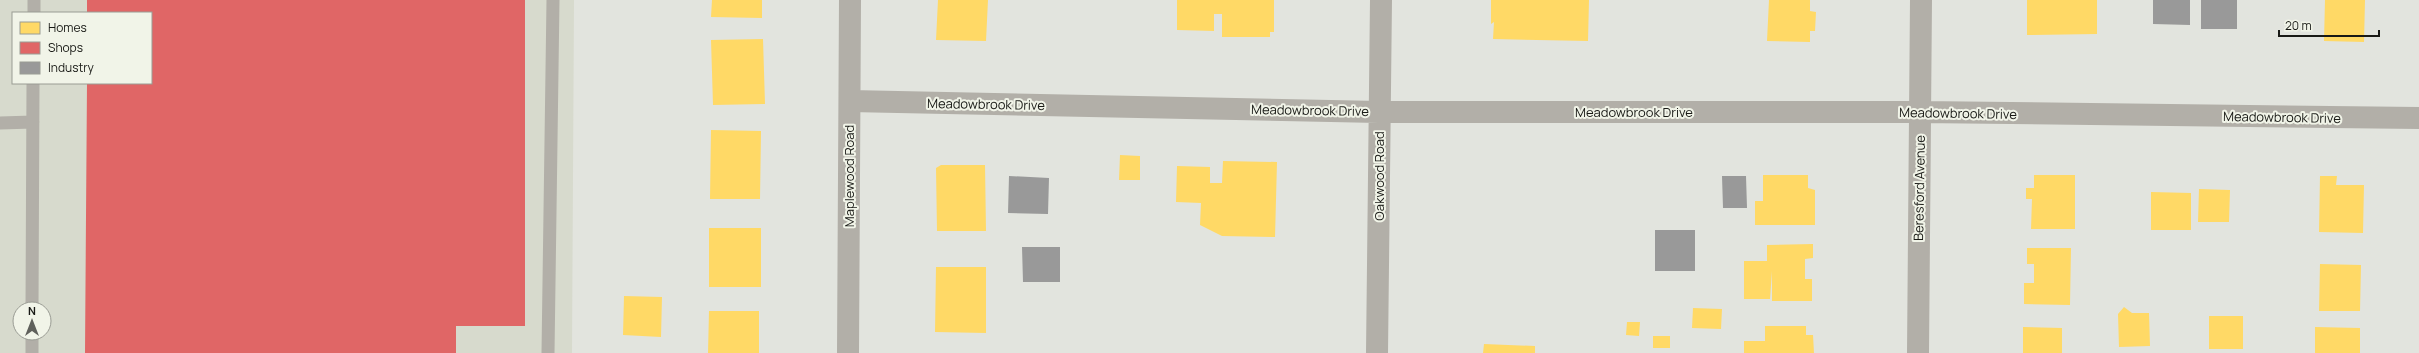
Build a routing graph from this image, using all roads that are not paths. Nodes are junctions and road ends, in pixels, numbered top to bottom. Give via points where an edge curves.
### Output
1 (34, 0) edge
2 (553, 0) edge
3 (850, 0) edge
4 (1381, 0) edge
5 (1921, 0) edge
6 (34, 12) edge
7 (33, 84) edge
8 (850, 101) junction
9 (1379, 112) junction
10 (1920, 112) junction
11 (2419, 118) edge
12 (33, 122) junction
13 (0, 123) edge
14 (32, 301) edge
15 (32, 341) edge
16 (32, 353) edge
17 (548, 353) edge
18 (848, 353) edge
19 (1377, 353) edge
20 (1918, 353) edge

1 - 6 lane
2 - 17 lane
3 - 8 street, Maplewood Road
4 - 9 street, Oakwood Road
5 - 10 street, Beresford Avenue
7 - 12 lane
8 - 9 street, Meadowbrook Drive
8 - 18 street, Maplewood Road
9 - 10 street, Meadowbrook Drive
9 - 19 street, Oakwood Road
10 - 11 street, Meadowbrook Drive
10 - 20 street, Beresford Avenue
12 - 13 lane
12 - 14 lane
15 - 16 lane

